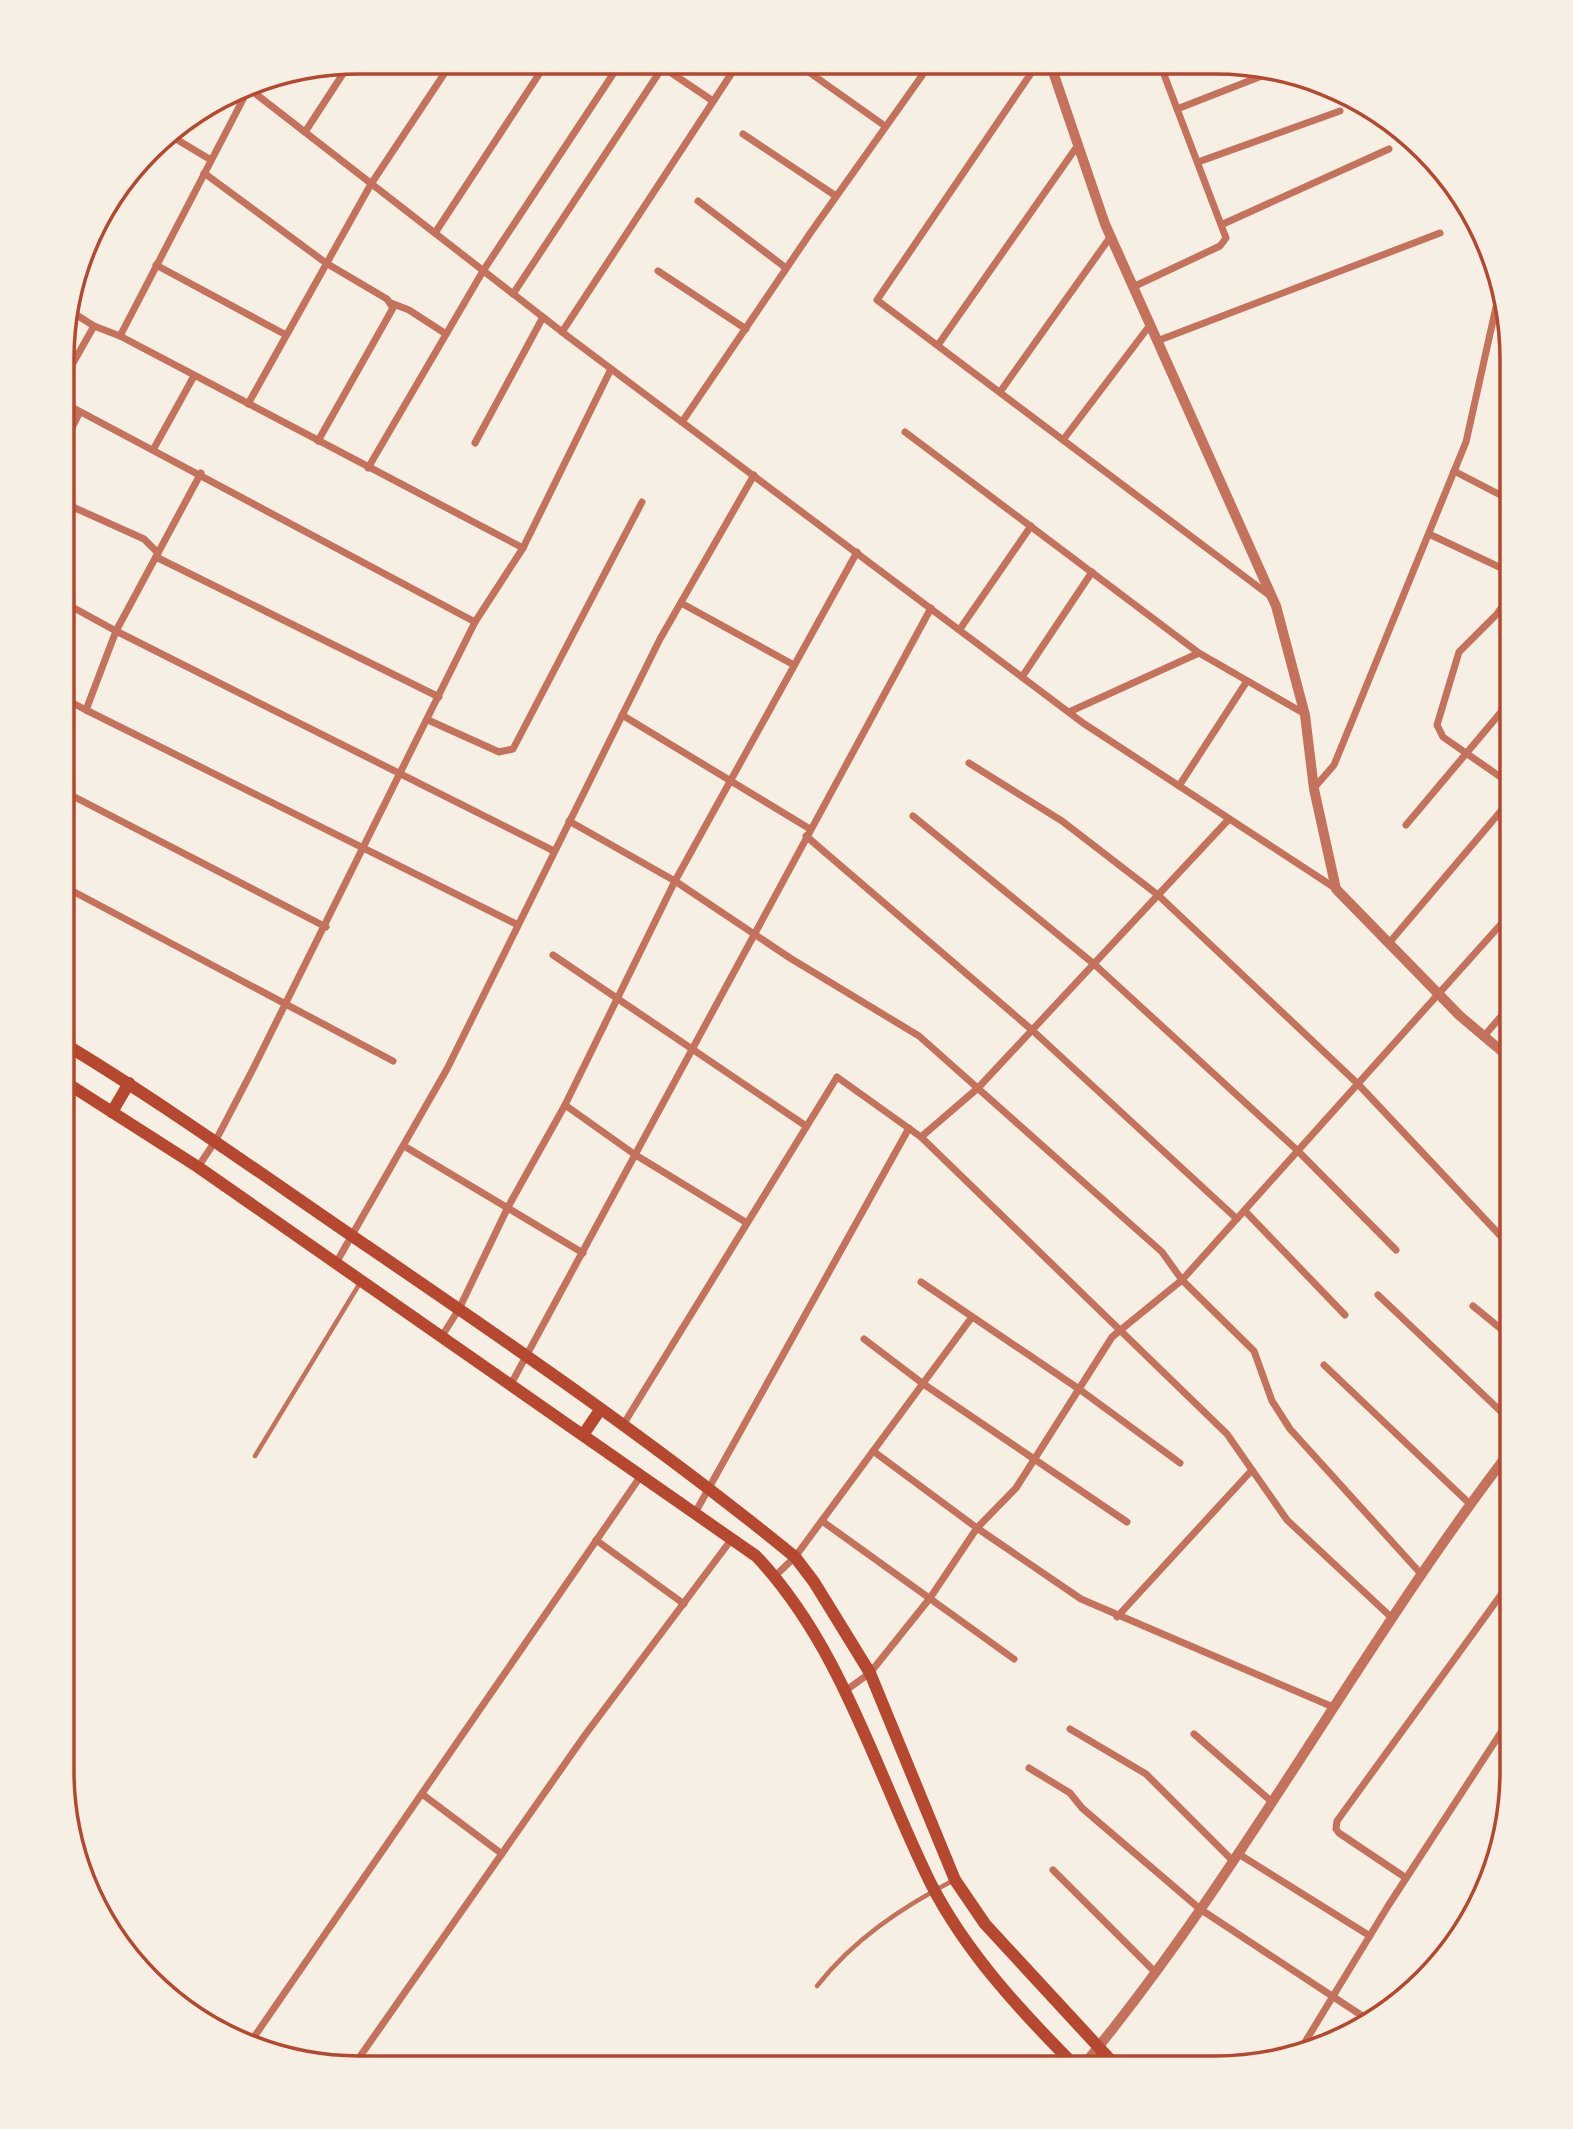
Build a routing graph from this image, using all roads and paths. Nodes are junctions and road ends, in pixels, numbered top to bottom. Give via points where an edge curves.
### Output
1 (343, 74) edge
2 (444, 74) edge
3 (539, 74) edge
4 (613, 74) edge
5 (658, 74) edge
6 (676, 74) edge
7 (731, 74) edge
8 (813, 74) edge
9 (923, 74) edge
10 (1031, 74) edge
11 (1054, 74) edge
12 (1164, 74) edge
13 (1258, 77) edge
14 (257, 93) edge
15 (243, 98) edge
16 (713, 102) junction
17 (1177, 108) junction
18 (1340, 111) dead end
19 (885, 126) junction
20 (304, 132) junction
21 (743, 134) dead end
22 (176, 139) edge
23 (1078, 145) junction
24 (1389, 149) dead end
25 (211, 160) junction
26 (1198, 162) junction
27 (204, 173) junction
28 (371, 184) junction
29 (836, 196) junction
30 (698, 201) dead end
31 (1223, 225) junction
32 (435, 233) junction
33 (1440, 233) dead end
34 (1111, 236) junction
35 (326, 263) junction
36 (156, 265) junction
37 (786, 268) junction
38 (483, 271) junction
39 (658, 271) dead end
40 (1133, 287) junction
41 (513, 294) junction
42 (391, 303) junction
43 (1495, 310) edge
44 (77, 315) edge
45 (542, 317) junction
46 (1150, 325) junction
47 (94, 326) junction
48 (746, 329) junction
49 (562, 332) junction
50 (446, 334) junction
51 (286, 335) junction
52 (120, 336) junction
53 (1157, 341) junction
54 (938, 345) junction
55 (74, 361) edge
56 (611, 369) junction
57 (194, 376) junction
58 (1000, 392) junction
59 (248, 404) junction
60 (74, 409) edge
61 (80, 412) junction
62 (682, 422) junction
63 (74, 424) edge
64 (905, 432) dead end
65 (1063, 440) junction
66 (318, 441) junction
67 (475, 443) dead end
68 (153, 450) junction
69 (368, 468) junction
70 (1454, 471) junction
71 (201, 473) junction
72 (754, 475) junction
73 (1500, 494) edge
74 (642, 502) dead end
75 (74, 508) edge
76 (1031, 526) junction
77 (1429, 534) junction
78 (523, 548) junction
79 (857, 552) junction
80 (157, 555) junction
81 (1500, 567) edge
82 (1092, 572) junction
83 (1272, 597) junction
84 (681, 603) junction
85 (74, 608) edge
86 (931, 608) junction
87 (1500, 610) edge
88 (475, 622) junction
89 (960, 629) junction
90 (116, 631) junction
91 (1199, 653) junction
92 (794, 665) junction
93 (1022, 677) junction
94 (1247, 681) junction
95 (439, 697) junction
96 (74, 704) edge
97 (86, 710) junction
98 (1069, 712) junction
99 (1500, 714) edge
100 (622, 715) junction
101 (1305, 715) junction
102 (428, 720) junction
103 (1467, 754) junction
104 (969, 763) dead end
105 (401, 776) junction
106 (1500, 777) edge
107 (731, 780) junction
108 (1179, 786) junction
109 (1314, 789) junction
110 (74, 797) edge
111 (1500, 812) edge
112 (913, 816) dead end
113 (1229, 819) junction
114 (569, 821) junction
115 (1406, 825) dead end
116 (808, 833) junction
117 (365, 849) junction
118 (554, 851) junction
119 (675, 881) junction
120 (1336, 889) junction
121 (74, 892) edge
122 (1158, 895) junction
123 (518, 925) junction
124 (1500, 926) edge
125 (326, 927) junction
126 (753, 933) junction
127 (1389, 943) junction
128 (553, 955) dead end
129 (1094, 964) junction
130 (1439, 995) junction
131 (616, 1000) junction
132 (287, 1003) junction
133 (1500, 1018) edge
134 (1032, 1030) junction
135 (1484, 1036) junction
136 (74, 1049) edge
137 (690, 1050) junction
138 (1500, 1050) edge
139 (393, 1061) dead end
140 (129, 1083) junction
141 (1358, 1084) junction
142 (74, 1088) edge
143 (978, 1088) junction
144 (565, 1105) junction
145 (113, 1112) junction
146 (806, 1126) junction
147 (909, 1128) junction
148 (921, 1137) junction
149 (216, 1140) junction
150 (404, 1146) junction
151 (1298, 1151) junction
152 (634, 1154) junction
153 (198, 1167) junction
154 (508, 1207) junction
155 (1245, 1211) junction
156 (1237, 1219) junction
157 (747, 1223) junction
158 (1500, 1235) edge
159 (353, 1237) junction
160 (1396, 1250) dead end
161 (583, 1253) junction
162 (336, 1263) junction
163 (362, 1280) junction
164 (1182, 1280) junction
165 (921, 1282) dead end
166 (1378, 1295) dead end
167 (1473, 1306) dead end
168 (459, 1309) junction
169 (1345, 1315) dead end
170 (972, 1317) junction
171 (1500, 1328) edge
172 (1120, 1331) junction
173 (442, 1336) junction
174 (864, 1339) dead end
175 (527, 1358) junction
176 (1324, 1364) dead end
177 (922, 1383) junction
178 (511, 1384) junction
179 (1079, 1389) junction
180 (600, 1410) junction
181 (1500, 1411) edge
182 (623, 1425) junction
183 (583, 1435) junction
184 (873, 1451) junction
185 (255, 1456) dead end
186 (1035, 1459) junction
187 (1180, 1463) dead end
188 (1500, 1465) edge
189 (1252, 1470) junction
190 (640, 1477) junction
191 (709, 1492) junction
192 (1471, 1505) junction
193 (695, 1513) junction
194 (822, 1521) junction
195 (1127, 1522) dead end
196 (977, 1528) junction
197 (596, 1540) junction
198 (731, 1540) junction
199 (795, 1557) junction
200 (1422, 1575) junction
201 (775, 1576) junction
202 (1500, 1596) edge
203 (930, 1598) junction
204 (684, 1604) junction
205 (1117, 1616) junction
206 (1392, 1618) junction
207 (1014, 1659) dead end
208 (870, 1673) junction
209 (845, 1691) junction
210 (1333, 1707) junction
211 (1070, 1729) dead end
212 (1194, 1734) dead end
213 (1500, 1734) edge
214 (1029, 1768) dead end
215 (422, 1794) junction
216 (1271, 1801) junction
217 (502, 1854) junction
218 (1234, 1857) junction
219 (1053, 1870) dead end
220 (1405, 1878) junction
221 (954, 1880) junction
222 (935, 1890) junction
223 (1200, 1909) junction
224 (1370, 1936) junction
225 (1157, 1974) junction
226 (817, 1986) dead end
227 (1333, 1996) junction
228 (1361, 2015) edge
229 (255, 2036) edge
230 (1306, 2040) edge
231 (1098, 2048) junction
232 (360, 2056) edge
233 (1065, 2056) edge
234 (1091, 2056) edge
235 (1106, 2056) edge

1 - 20 street
2 - 28 street
3 - 32 street
4 - 38 street
5 - 41 street
6 - 16 street
7 - 16 street
8 - 19 street
9 - 19 street
10 - 54 street via 877,300
11 - 23 street
12 - 17 street
13 - 17 street
14 - 20 street
15 - 25 street
16 - 49 street
17 - 26 street
18 - 26 street
19 - 29 street
20 - 28 street
21 - 29 street
22 - 25 street
23 - 34 street
23 - 54 street
24 - 31 street
25 - 27 street
26 - 31 street
27 - 35 street
27 - 36 street
28 - 32 street
28 - 35 street
29 - 37 street
30 - 37 street
31 - 40 street via 1226,238 1220,246
32 - 38 street
33 - 53 street
34 - 40 street
34 - 58 street
35 - 42 street
35 - 51 street
36 - 51 street
36 - 52 street
37 - 48 street
38 - 41 street
38 - 50 street
39 - 48 street
40 - 46 street
41 - 45 street
42 - 50 street
42 - 66 street via 392,315
43 - 70 street via 1466,442
44 - 47 street
45 - 49 street
45 - 67 street
46 - 53 street
46 - 65 street
47 - 52 street
47 - 55 street
48 - 62 street
49 - 56 street
50 - 69 street
51 - 59 street
52 - 57 street
53 - 83 street
54 - 58 street
56 - 62 street
56 - 78 street
57 - 59 street
57 - 68 street
58 - 65 street
59 - 66 street
60 - 61 street
61 - 63 street
61 - 68 street
62 - 72 street
64 - 76 street
65 - 83 street
66 - 69 street
68 - 71 street
69 - 78 street
70 - 73 street
70 - 77 street
71 - 80 street
71 - 88 street via 324,544
72 - 79 street
72 - 84 street
74 - 102 street via 513,749 499,752
75 - 80 street via 144,539
76 - 82 street
76 - 89 street
77 - 81 street
77 - 109 street via 1334,765
78 - 88 street
79 - 86 street
79 - 92 street
80 - 90 street
80 - 95 street
82 - 91 street
82 - 93 street
83 - 101 street
84 - 92 street
84 - 100 street
85 - 90 street
86 - 89 street
86 - 116 street
87 - 103 street via 1459,652 1438,717 1443,737
88 - 95 street
89 - 93 street
90 - 97 street
90 - 105 street
91 - 94 street
91 - 98 street
92 - 107 street
93 - 98 street
94 - 101 street
94 - 108 street
95 - 102 street
96 - 97 street
97 - 117 street
98 - 108 street
99 - 103 street
100 - 107 street
100 - 114 street
101 - 109 street
102 - 105 street
103 - 106 street
103 - 115 street
104 - 122 street via 1062,821
105 - 117 street
105 - 118 street
107 - 116 street
107 - 119 street
108 - 113 street
109 - 120 street
110 - 125 street
111 - 127 street
112 - 129 street
113 - 120 street
113 - 122 street
114 - 118 street
114 - 119 street
116 - 126 street
116 - 134 street
117 - 123 street
117 - 125 street
118 - 123 street
119 - 126 street
119 - 131 street
120 - 127 street
121 - 132 street
122 - 129 street
122 - 141 street
123 - 150 street
124 - 130 street
125 - 132 street
126 - 137 street
126 - 143 street via 919,1036
127 - 130 street
128 - 131 street
129 - 134 street
129 - 151 street
130 - 135 street
130 - 141 street
131 - 137 street
131 - 144 street
132 - 139 street
132 - 149 street
133 - 135 street
134 - 143 street
134 - 156 street
135 - 138 street
136 - 140 main road
137 - 146 street
137 - 152 street
140 - 145 main road
140 - 149 main road
141 - 151 street
141 - 158 street
142 - 145 main road
143 - 148 street
143 - 164 street via 1162,1252
144 - 152 street
144 - 154 street
145 - 153 main road
146 - 147 street via 837,1077
146 - 157 street
147 - 148 street
147 - 191 street
148 - 172 street
149 - 153 street
149 - 159 main road
150 - 154 street
150 - 159 street
151 - 155 street
151 - 160 street
152 - 157 street
152 - 161 street
153 - 162 main road
154 - 161 street
154 - 168 street
155 - 156 street
155 - 169 street
156 - 164 street
157 - 182 street
159 - 162 street
159 - 168 main road
161 - 175 street
162 - 163 main road
163 - 173 main road
163 - 185 lane
164 - 172 street
164 - 200 street via 1254,1351 1272,1401 1290,1429
165 - 170 street
166 - 181 street
167 - 171 street
168 - 173 street
168 - 175 main road
170 - 177 street
170 - 179 street
172 - 179 street
172 - 189 street via 1227,1434
173 - 178 main road
174 - 177 street
175 - 178 street
175 - 180 main road
176 - 192 street
177 - 184 street
177 - 186 street
178 - 183 main road
179 - 186 street
179 - 187 street
180 - 182 main road
180 - 183 main road
182 - 191 main road
183 - 190 main road
184 - 194 street
184 - 196 street
186 - 195 street
186 - 196 street via 1016,1488
188 - 192 street
189 - 205 street
189 - 206 street via 1287,1520
190 - 193 main road
190 - 197 street
191 - 193 street
191 - 199 main road
192 - 200 street
193 - 198 main road
194 - 199 street
194 - 203 street
196 - 203 street
196 - 205 street via 1081,1599
197 - 204 street
197 - 215 street
198 - 201 main road
198 - 204 street
199 - 201 street
199 - 208 main road
200 - 206 street
201 - 209 main road via 805,1614
202 - 220 street via 1337,1821 1339,1833
203 - 207 street
203 - 208 street
204 - 217 street
205 - 210 street
206 - 210 street
208 - 209 street
208 - 221 main road
209 - 222 main road
210 - 216 street
211 - 218 street via 1146,1774
212 - 216 street
213 - 220 street
214 - 223 street via 1070,1793
215 - 217 street
215 - 229 street
216 - 218 street
217 - 232 street
218 - 223 street
218 - 224 street
219 - 225 street
220 - 224 street
221 - 222 lane
221 - 231 main road via 985,1924
222 - 226 lane via 852,1946
222 - 233 main road via 954,1925 1012,2001
223 - 225 street
223 - 227 street
224 - 227 street
225 - 231 street
227 - 228 street
227 - 230 street
231 - 234 street
231 - 235 main road

